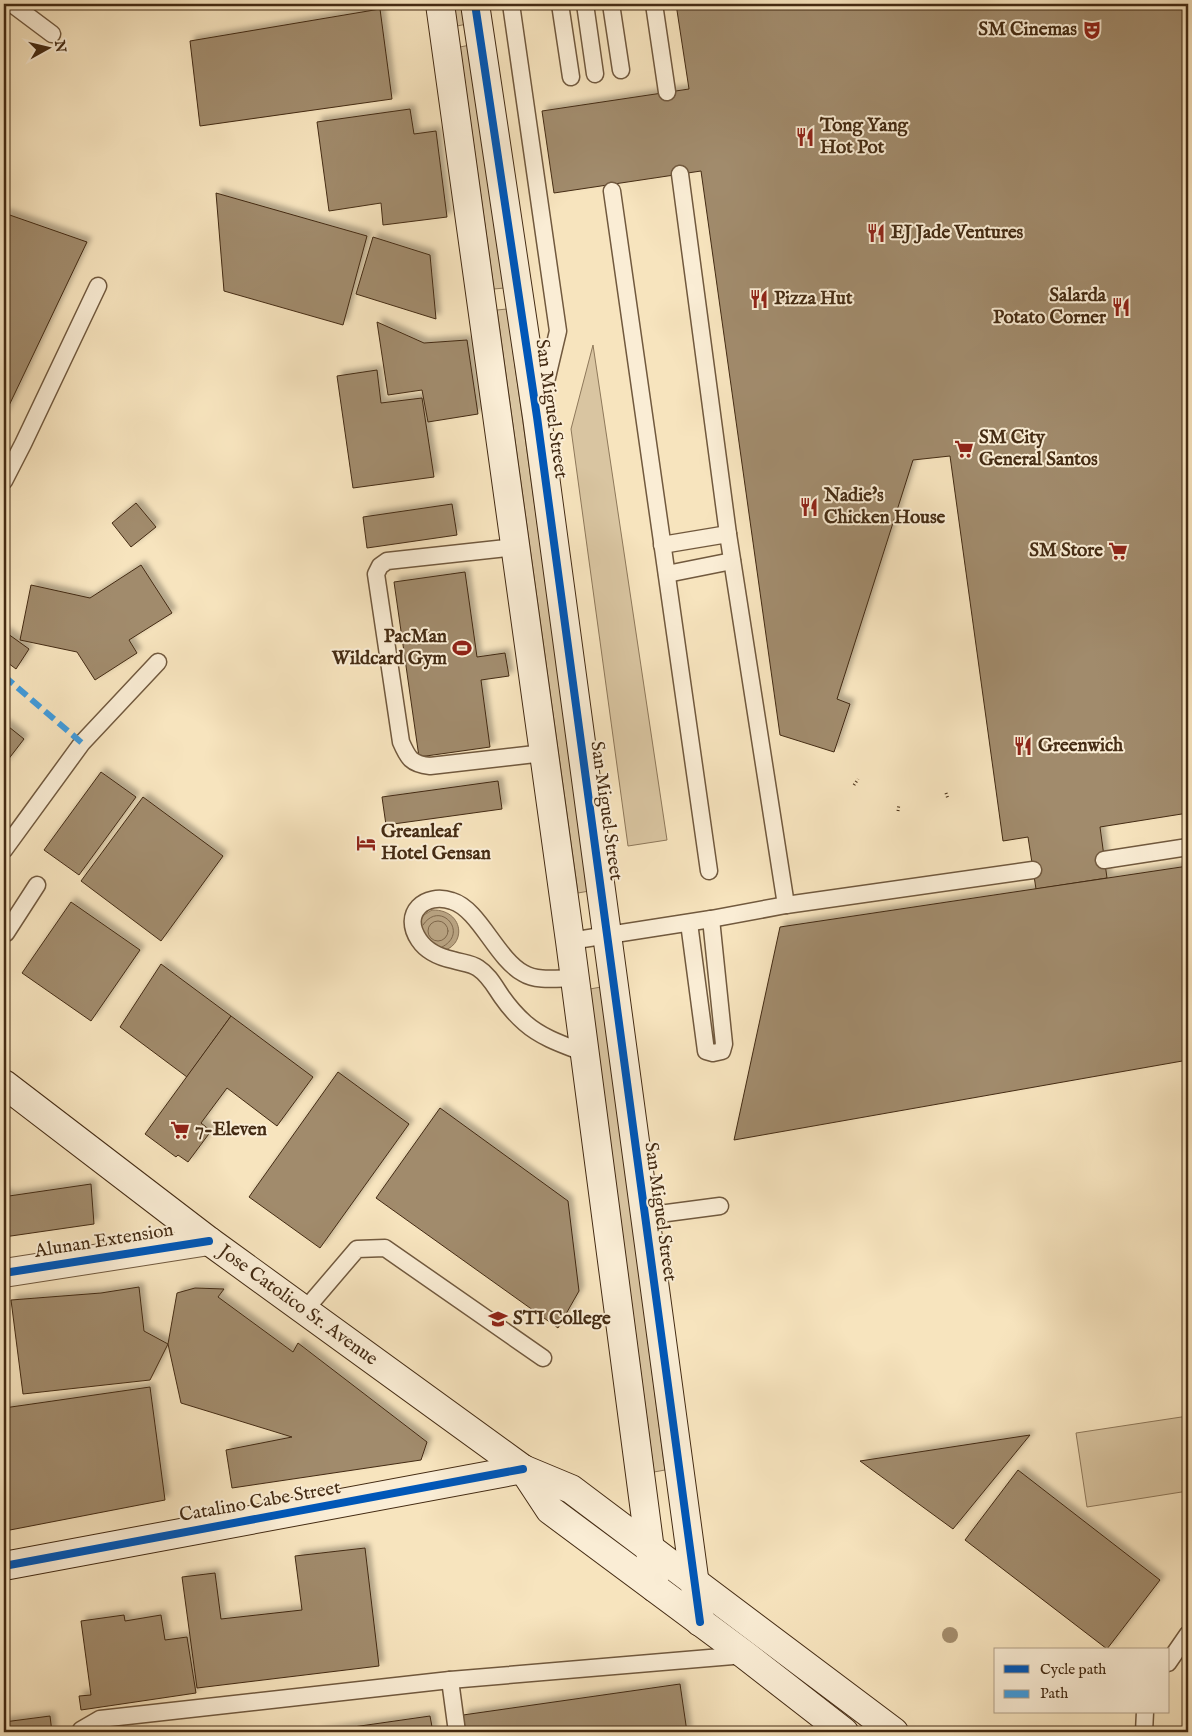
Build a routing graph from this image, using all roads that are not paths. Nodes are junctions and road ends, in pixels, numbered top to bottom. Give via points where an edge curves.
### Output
1 (12, 4) edge
2 (440, 4) edge
3 (475, 4) edge
4 (511, 4) edge
5 (560, 4) edge
6 (585, 4) edge
7 (611, 4) edge
8 (654, 4) edge
9 (52, 34) dead end
10 (621, 70) dead end
11 (595, 74) dead end
12 (571, 77) dead end
13 (668, 92) dead end
14 (680, 174) dead end
15 (612, 191) dead end
16 (98, 286) dead end
17 (537, 417) junction
18 (4, 481) edge
19 (728, 534) junction
20 (662, 545) junction
21 (516, 547) junction
22 (732, 561) junction
23 (667, 574) junction
24 (158, 662) dead end
25 (544, 753) junction
26 (1188, 847) edge
27 (4, 850) edge
28 (1104, 860) dead end
29 (1033, 870) dead end
30 (709, 871) dead end
31 (37, 885) dead end
32 (786, 904) junction
33 (711, 919) junction
34 (689, 923) junction
35 (4, 934) edge
36 (606, 936) junction
37 (570, 941) junction
38 (575, 978) junction
39 (585, 1053) junction
40 (4, 1084) edge
41 (720, 1206) dead end
42 (644, 1216) junction
43 (209, 1241) junction
44 (4, 1273) edge
45 (304, 1310) junction
46 (543, 1358) dead end
47 (523, 1470) junction
48 (650, 1549) junction
49 (4, 1566) edge
50 (695, 1582) junction
51 (655, 1588) junction
52 (700, 1622) junction
53 (1188, 1634) edge
54 (745, 1655) junction
55 (1170, 1660) edge
56 (450, 1680) junction
57 (1145, 1714) edge
58 (80, 1732) edge
59 (457, 1732) edge
60 (844, 1732) edge
61 (894, 1732) edge
62 (1144, 1732) edge

1 - 9 lane
2 - 21 street
3 - 17 street, San Miguel Street
4 - 17 lane via 558,331
5 - 12 lane
6 - 11 lane
7 - 10 lane
8 - 13 lane
14 - 19 lane
15 - 20 lane
16 - 18 lane
17 - 36 street, San Miguel Street
19 - 20 lane
19 - 22 lane
20 - 23 lane
21 - 25 street
21 - 25 lane via 388,561 376,574 401,742 408,758 419,765 430,766
22 - 23 lane
22 - 32 lane
23 - 30 lane
24 - 27 lane via 82,743
25 - 37 street
26 - 28 lane
29 - 32 lane
31 - 35 lane
32 - 33 lane
33 - 34 lane
33 - 34 lane via 724,1044 722,1051 713,1053 706,1051
34 - 36 lane
36 - 37 lane
36 - 42 street, San Miguel Street
37 - 38 street
38 - 39 street
38 - 39 lane via 540,978 524,974 510,963 474,917 453,901 438,899 416,908 412,929 428,951 478,968 526,1024
39 - 48 street
40 - 43 street, Jose Catolico Sr. Avenue
41 - 42 lane
42 - 50 street, San Miguel Street
43 - 44 street, Alunan Extension
43 - 45 street, Jose Catolico Sr. Avenue
45 - 46 lane via 357,1249 385,1248
45 - 47 street, Jose Catolico Sr. Avenue
47 - 48 street, Jose Catolico Sr. Avenue via 571,1489
47 - 49 street, Catalino Cabe Street
47 - 51 street, Jose Catolico Sr. Avenue via 550,1510
48 - 50 street, Jose Catolico Sr. Avenue
48 - 51 street
50 - 52 street, San Miguel Street
50 - 61 street, Jose Catolico Sr. Avenue
51 - 52 street, Jose Catolico Sr. Avenue
52 - 54 street, Jose Catolico Sr. Avenue
53 - 55 lane
54 - 56 lane
54 - 60 street, Jose Catolico Sr. Avenue
56 - 58 lane via 100,1719
56 - 59 lane
57 - 62 lane

